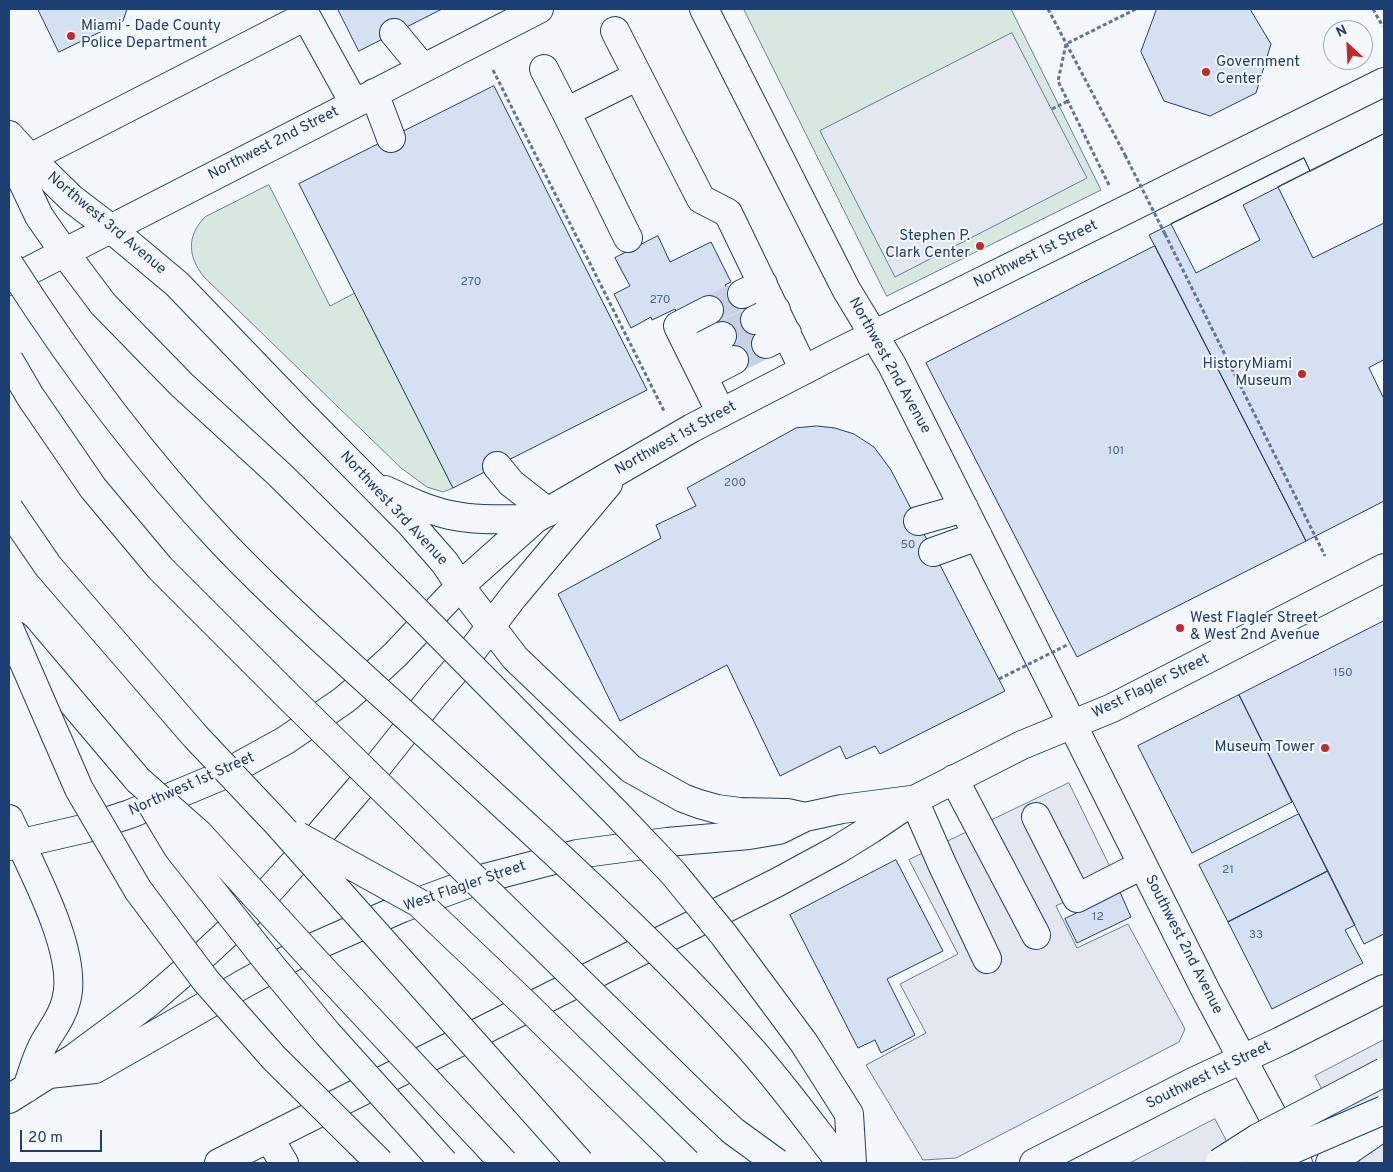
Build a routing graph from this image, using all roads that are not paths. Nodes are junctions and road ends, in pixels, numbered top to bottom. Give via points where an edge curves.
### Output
1 (539, 9) edge
2 (704, 9) edge
3 (615, 31) dead end
4 (394, 33) dead end
5 (423, 68) junction
6 (544, 68) dead end
7 (638, 76) junction
8 (1384, 82) edge
9 (364, 98) junction
10 (566, 112) junction
11 (9, 135) edge
12 (391, 138) dead end
13 (20, 156) edge
14 (110, 228) junction
15 (628, 238) dead end
16 (64, 252) junction
17 (9, 264) edge
18 (9, 281) edge
19 (710, 310) tunnel mouth
20 (873, 334) junction
21 (691, 352) junction
22 (9, 360) edge
23 (804, 370) junction
24 (703, 376) junction
25 (721, 413) junction
26 (497, 466) dead end
27 (619, 471) junction
28 (372, 485) junction
29 (964, 508) junction
30 (9, 509) edge
31 (541, 516) junction
32 (918, 521) dead end
33 (978, 536) junction
34 (933, 552) dead end
35 (1384, 568) edge
36 (460, 586) junction
37 (491, 627) junction
38 (9, 628) edge
39 (1072, 724) junction
40 (954, 779) junction
41 (138, 780) junction
42 (914, 800) junction
43 (805, 817) junction
44 (1036, 817) dead end
45 (279, 825) junction
46 (12, 836) edge
47 (1142, 865) junction
48 (1036, 935) dead end
49 (987, 959) dead end
50 (1384, 989) edge
51 (1243, 1059) junction
52 (1384, 1072) edge
53 (28, 1087) edge
54 (1384, 1110) edge
55 (1384, 1126) edge
56 (269, 1138) junction
57 (219, 1163) edge
58 (284, 1163) edge
59 (380, 1163) edge
60 (444, 1163) edge
61 (504, 1163) edge
62 (580, 1163) edge
63 (687, 1163) edge
64 (777, 1163) edge
65 (841, 1163) edge
66 (852, 1163) edge
67 (1034, 1163) edge
68 (1219, 1163) edge
69 (1261, 1163) edge
70 (1298, 1163) edge
71 (1330, 1163) edge

1 - 5 main road, Northwest 2nd Street
2 - 20 main road, Northwest 2nd Avenue via 846,289
3 - 7 main road
4 - 5 main road
5 - 9 main road, Northwest 2nd Street
6 - 10 main road
7 - 10 main road
7 - 23 main road via 700,199 728,213 752,289 771,327
8 - 20 main road, Northwest 1st Street
9 - 12 main road
9 - 13 main road via 306,16
9 - 14 main road, Northwest 2nd Street
10 - 15 main road
11 - 13 main road, Northwest 3rd Avenue
13 - 14 main road, Northwest 3rd Avenue
13 - 16 main road, Northwest 3rd Avenue via 39,216
14 - 16 main road, Northwest 2nd Street
14 - 28 main road, Northwest 3rd Avenue via 177,284
16 - 18 main road, Northwest 2nd Street
16 - 66 main road, Northwest 3rd Avenue, bridge via 103,304 355,549 674,874 724,935 804,1044 849,1114
17 - 65 main road, bridge via 92,386 176,491 224,543 320,637 570,866 684,979 790,1095
19 - 21 main road via 678,326
20 - 23 main road, Northwest 1st Street
20 - 29 main road, Northwest 2nd Avenue
21 - 24 main road
21 - 24 main road via 728,348
22 - 64 main road, bridge via 94,488 160,568 726,1125
23 - 25 main road, Northwest 1st Street
24 - 25 main road
25 - 27 main road, Northwest 1st Street
26 - 31 main road
27 - 31 main road, Northwest 1st Street
27 - 37 main road
28 - 31 main road via 419,506 452,515 488,519
28 - 36 main road, Northwest 3rd Avenue via 434,550
29 - 32 main road
29 - 33 main road, Northwest 2nd Avenue
30 - 45 main road, bridge via 54,573 195,736
31 - 36 main road, Northwest 1st Street
33 - 34 main road
33 - 39 main road, Northwest 2nd Avenue
35 - 39 main road, West Flagler Street via 1127,700
36 - 37 main road, Northwest 3rd Avenue
36 - 46 main road, Northwest 1st Street via 370,678 286,740 221,776 130,814 87,828
37 - 43 main road, Northwest 3rd Avenue via 515,658 631,769 683,798 717,809
37 - 53 main road via 369,777 250,912 147,1004
38 - 41 main road
38 - 59 main road, bridge via 79,789 138,890 206,981 274,1058
39 - 40 main road, West Flagler Street
39 - 47 main road, Southwest 2nd Avenue
40 - 42 main road, West Flagler Street
40 - 48 main road
41 - 60 main road, bridge via 178,848 267,960 326,1033
41 - 61 main road, bridge via 199,834
42 - 43 main road, West Flagler Street
42 - 49 main road
42 - 56 main road, West Flagler Street via 854,840 776,882
43 - 53 main road, West Flagler Street via 779,830 749,835 577,854 458,887 300,953 95,1069
44 - 47 main road via 1077,898
45 - 62 main road, bridge
45 - 63 main road, bridge via 419,903
46 - 53 main road via 55,923 69,972 66,1002 43,1045
47 - 51 main road, Southwest 2nd Avenue
50 - 51 main road, Southwest 1st Street
51 - 67 main road, Southwest 1st Street
51 - 70 main road, Southwest 2nd Avenue
52 - 68 main road, bridge via 1258,1138
54 - 69 main road, bridge
55 - 71 main road
56 - 57 main road, West Flagler Street
56 - 58 main road

